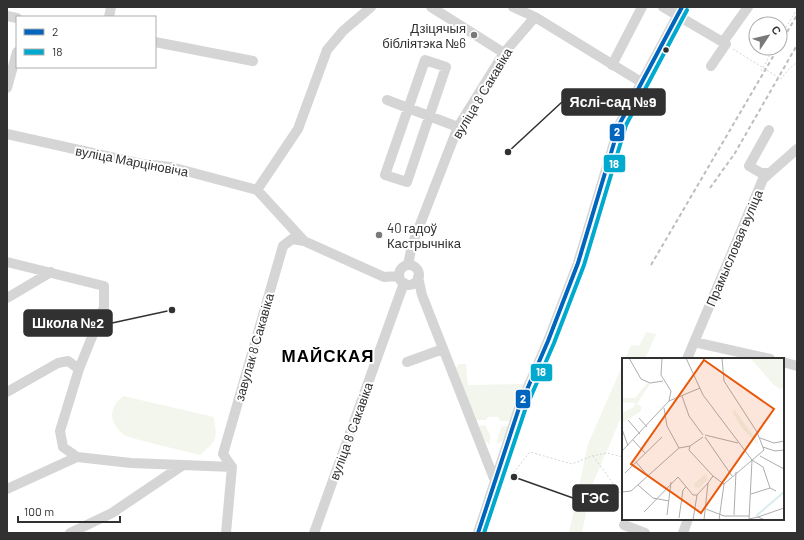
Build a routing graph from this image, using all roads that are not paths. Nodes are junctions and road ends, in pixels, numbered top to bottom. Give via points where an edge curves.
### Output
1 (371, 7) edge
2 (431, 7) edge
3 (513, 7) edge
4 (642, 7) edge
5 (663, 7) edge
6 (748, 7) edge
7 (680, 11) edge
8 (535, 17) junction
9 (156, 42) edge
10 (725, 43) junction
11 (504, 53) junction
12 (16, 56) edge
13 (253, 61) dead end
14 (612, 65) junction
15 (711, 66) dead end
16 (641, 82) junction
17 (7, 88) edge
18 (387, 100) dead end
19 (408, 108) junction
20 (429, 116) junction
21 (458, 127) junction
22 (769, 130) dead end
23 (7, 134) edge
24 (797, 149) edge
25 (770, 174) junction
26 (257, 190) junction
27 (304, 241) junction
28 (7, 262) edge
29 (408, 265) junction
30 (51, 272) junction
31 (418, 277) junction
32 (403, 281) junction
33 (422, 295) junction
34 (7, 298) edge
35 (694, 342) junction
36 (443, 348) junction
37 (688, 358) edge
38 (766, 358) edge
39 (407, 362) dead end
40 (784, 362) edge
41 (797, 366) edge
42 (79, 369) junction
43 (7, 392) edge
44 (77, 456) junction
45 (183, 465) junction
46 (232, 467) junction
47 (494, 481) junction
48 (7, 490) edge
49 (688, 520) edge
50 (624, 526) edge
51 (70, 533) edge
52 (226, 533) edge
53 (314, 533) edge
54 (478, 533) edge
55 (645, 533) edge
56 (683, 533) edge

1 - 26 street via 343,31 327,50 298,129
2 - 11 street
3 - 8 street
4 - 14 street
5 - 7 street
6 - 10 street
7 - 10 street
7 - 16 street
8 - 11 street, вуліца 8 Сакавіка
8 - 14 street
9 - 13 street
10 - 15 street
11 - 21 street, вуліца 8 Сакавіка
12 - 17 street
14 - 16 street
16 - 47 street via 620,123 578,263 519,408
18 - 19 street
19 - 20 street
19 - 20 street via 425,60 446,67
19 - 20 street via 385,175 406,182
20 - 21 street
21 - 29 street, вуліца 8 Сакавіка via 412,245
22 - 25 street via 749,166 761,173
23 - 26 street, вуліца Марціновіча via 142,164 171,167
24 - 25 street, Прамысловая вуліца
25 - 35 street, Прамысловая вуліца via 763,179
26 - 27 street
27 - 32 street via 384,277
27 - 46 street, завулак 8 Сакавіка via 292,239 283,246 223,454
28 - 30 street
29 - 31 street via 416,268
29 - 32 street via 400,270
30 - 34 street
30 - 42 street via 104,286 104,307
31 - 32 street via 413,284
31 - 33 street
32 - 33 street
32 - 53 street, вуліца 8 Сакавіка
33 - 36 street
35 - 37 street, Прамысловая вуліца
35 - 38 street
36 - 39 street
36 - 47 street
40 - 41 street
42 - 43 street via 68,361 58,363
42 - 44 street via 60,431 63,447
44 - 45 street via 131,463
44 - 48 street
45 - 46 street
45 - 51 street via 112,513
46 - 52 street
47 - 54 street
49 - 56 street
50 - 55 street

